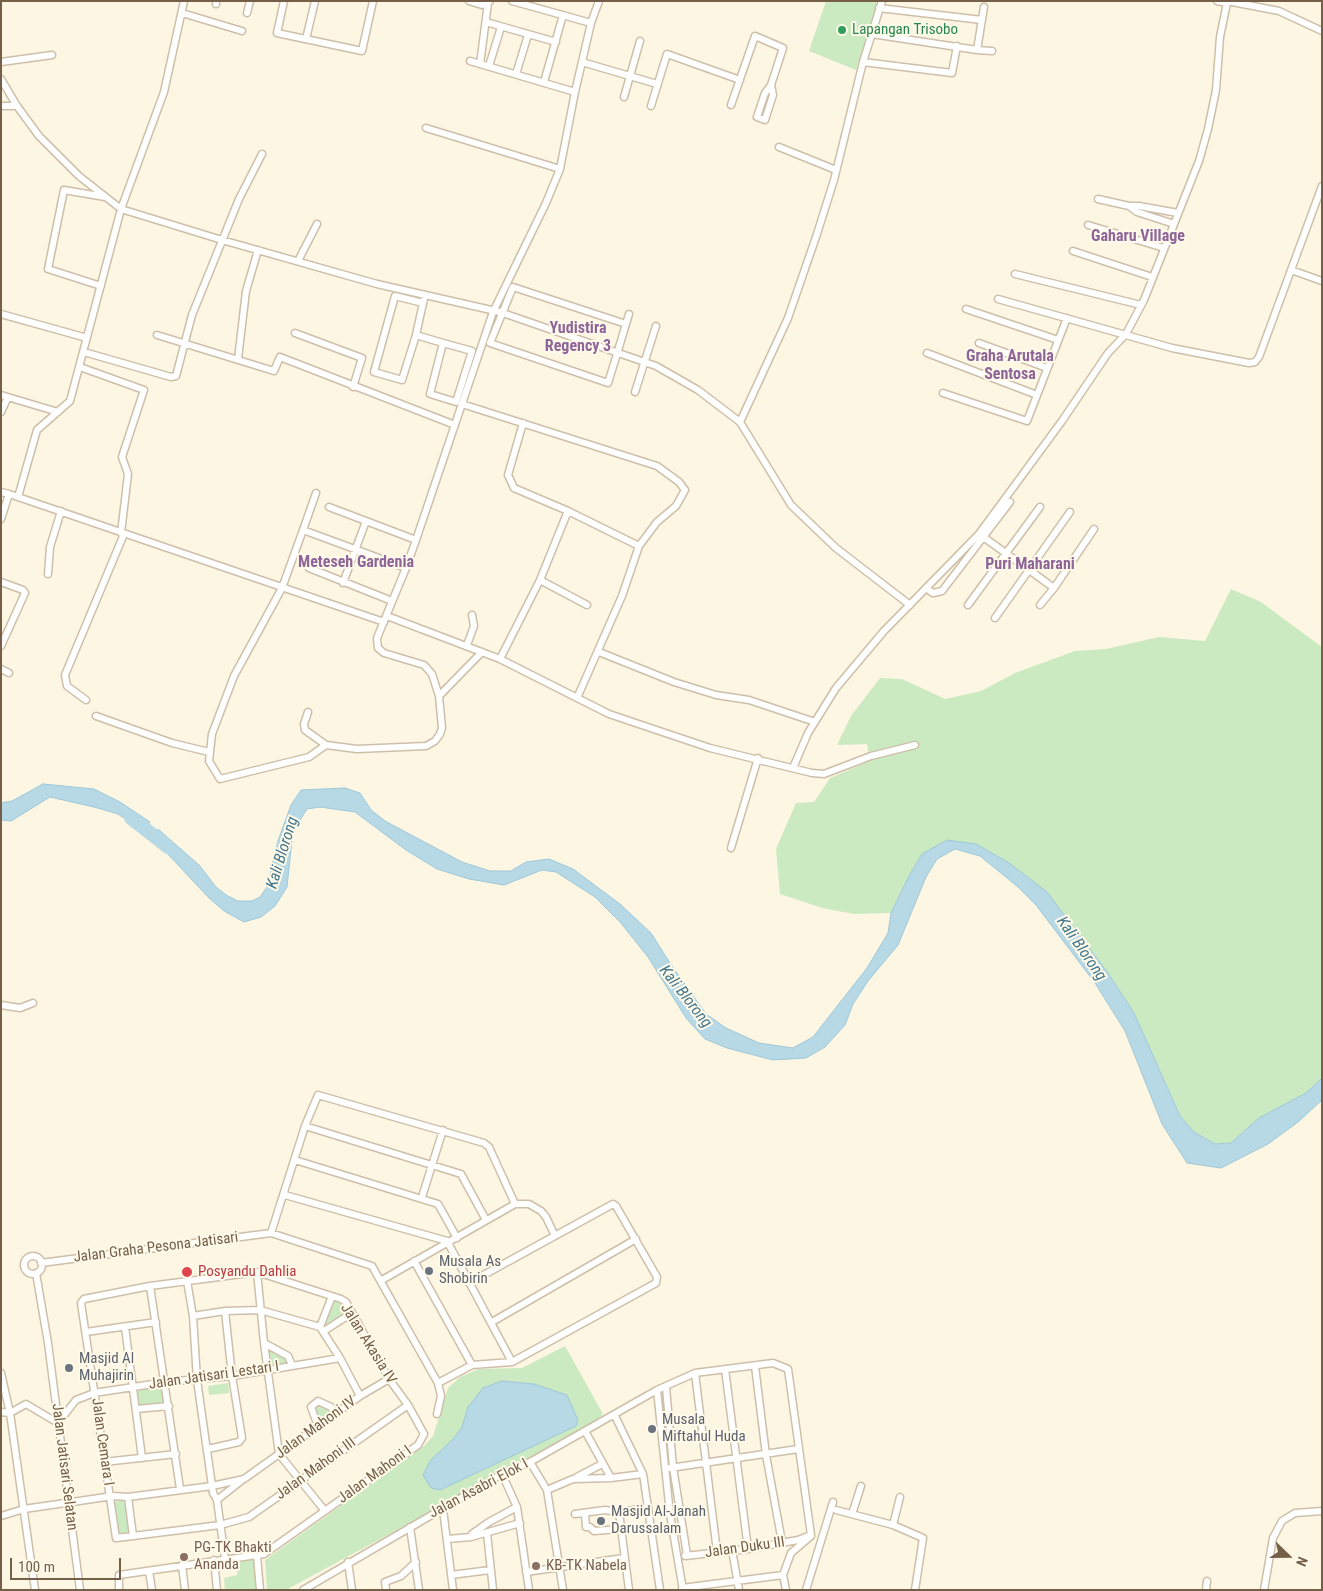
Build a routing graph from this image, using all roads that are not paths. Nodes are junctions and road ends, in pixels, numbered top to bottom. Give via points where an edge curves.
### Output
1 (184, 1) edge
2 (250, 1) edge
3 (284, 1) edge
4 (315, 1) edge
5 (373, 1) edge
6 (469, 1) edge
7 (512, 1) edge
8 (599, 1) edge
9 (1217, 1) edge
10 (489, 2) edge
11 (1227, 2) edge
12 (881, 4) edge
13 (984, 7) dead end
14 (182, 13) junction
15 (247, 13) dead end
16 (563, 15) junction
17 (982, 20) junction
18 (486, 22) junction
19 (592, 23) junction
20 (501, 27) junction
21 (242, 31) dead end
22 (1322, 31) edge
23 (528, 34) junction
24 (872, 34) junction
25 (306, 40) junction
26 (640, 41) dead end
27 (556, 42) junction
28 (957, 46) junction
29 (977, 50) junction
30 (992, 51) dead end
31 (52, 55) dead end
32 (470, 61) dead end
33 (1, 62) edge
34 (582, 62) junction
35 (863, 62) junction
36 (480, 64) junction
37 (489, 66) junction
38 (516, 74) junction
39 (630, 76) junction
40 (1, 79) edge
41 (740, 80) junction
42 (544, 82) junction
43 (657, 84) junction
44 (771, 85) junction
45 (575, 92) junction
46 (624, 98) dead end
47 (731, 105) dead end
48 (1, 106) edge
49 (17, 106) junction
50 (651, 106) dead end
51 (426, 128) dead end
52 (779, 147) dead end
53 (262, 154) dead end
54 (560, 168) junction
55 (836, 170) junction
56 (1322, 186) edge
57 (106, 197) junction
58 (1098, 199) dead end
59 (1129, 206) junction
60 (121, 209) junction
61 (1178, 214) junction
62 (317, 224) dead end
63 (1174, 224) junction
64 (1088, 225) dead end
65 (222, 240) junction
66 (1164, 248) junction
67 (258, 250) junction
68 (1072, 251) dead end
69 (298, 261) junction
70 (1291, 270) junction
71 (1015, 274) dead end
72 (1152, 277) junction
73 (1322, 281) edge
74 (101, 286) junction
75 (426, 295) junction
76 (998, 299) dead end
77 (424, 303) junction
78 (1141, 305) junction
79 (966, 309) dead end
80 (497, 313) junction
81 (1, 314) edge
82 (630, 314) dead end
83 (1066, 318) junction
84 (626, 324) junction
85 (656, 326) dead end
86 (295, 333) dead end
87 (416, 334) junction
88 (1126, 334) junction
89 (157, 335) dead end
90 (87, 338) junction
91 (1058, 340) junction
92 (443, 343) junction
93 (979, 343) dead end
94 (184, 344) junction
95 (84, 352) junction
96 (927, 353) dead end
97 (617, 354) junction
98 (238, 359) junction
99 (644, 363) junction
100 (80, 367) junction
101 (1047, 368) junction
102 (353, 387) junction
103 (635, 392) dead end
104 (943, 393) dead end
105 (1037, 394) junction
106 (5, 396) edge
107 (462, 404) junction
108 (1, 412) edge
109 (58, 412) junction
110 (740, 422) junction
111 (523, 423) junction
112 (455, 425) junction
113 (1, 492) edge
114 (316, 493) dead end
115 (9, 494) junction
116 (18, 497) junction
117 (1010, 502) dead end
118 (330, 507) dead end
119 (1040, 507) dead end
120 (61, 511) junction
121 (568, 511) junction
122 (1070, 512) dead end
123 (1, 520) edge
124 (366, 521) junction
125 (1094, 529) dead end
126 (303, 530) junction
127 (123, 533) junction
128 (982, 536) junction
129 (416, 540) junction
130 (639, 546) junction
131 (355, 551) junction
132 (1006, 553) junction
133 (309, 568) dead end
134 (406, 568) junction
135 (1030, 570) junction
136 (48, 574) dead end
137 (540, 580) junction
138 (1, 582) edge
139 (343, 583) junction
140 (282, 588) junction
141 (926, 588) junction
142 (1054, 588) junction
143 (392, 601) junction
144 (587, 605) dead end
145 (910, 605) junction
146 (968, 605) dead end
147 (1040, 606) dead end
148 (472, 615) dead end
149 (995, 618) dead end
150 (385, 619) junction
151 (1, 646) edge
152 (467, 646) junction
153 (482, 652) junction
154 (599, 652) junction
155 (500, 659) junction
156 (1, 669) edge
157 (9, 673) dead end
158 (439, 696) junction
159 (577, 698) junction
160 (86, 700) dead end
161 (308, 712) dead end
162 (96, 716) dead end
163 (815, 722) junction
164 (326, 745) junction
165 (915, 745) dead end
166 (209, 752) junction
167 (758, 758) junction
168 (793, 768) junction
169 (732, 848) dead end
170 (33, 1002) dead end
171 (1, 1005) edge
172 (305, 1126) junction
173 (443, 1130) junction
174 (295, 1160) junction
175 (432, 1165) junction
176 (284, 1195) junction
177 (422, 1197) junction
178 (516, 1204) junction
179 (486, 1220) junction
180 (271, 1234) junction
181 (555, 1236) junction
182 (457, 1238) junction
183 (636, 1240) junction
184 (447, 1241) junction
185 (414, 1261) junction
186 (41, 1263) junction
187 (257, 1272) junction
188 (36, 1273) junction
189 (382, 1280) junction
190 (187, 1281) junction
191 (469, 1283) junction
192 (150, 1286) junction
193 (332, 1296) junction
194 (260, 1310) junction
195 (225, 1311) junction
196 (352, 1312) junction
197 (193, 1316) junction
198 (156, 1322) junction
199 (492, 1322) junction
200 (124, 1327) junction
201 (322, 1329) junction
202 (86, 1332) junction
203 (264, 1343) junction
204 (48, 1344) joint
205 (340, 1358) junction
206 (512, 1362) junction
207 (292, 1365) junction
208 (472, 1365) junction
209 (755, 1366) junction
210 (268, 1369) junction
211 (725, 1369) junction
212 (1, 1373) edge
213 (695, 1373) junction
214 (232, 1376) junction
215 (389, 1379) junction
216 (197, 1380) junction
217 (166, 1382) junction
218 (438, 1383) junction
219 (133, 1388) junction
220 (666, 1388) junction
221 (657, 1390) junction
222 (94, 1393) junction
223 (360, 1396) junction
224 (408, 1405) junction
225 (169, 1406) junction
226 (136, 1410) junction
227 (1, 1412) edge
228 (10, 1413) junction
229 (335, 1414) junction
230 (437, 1414) dead end
231 (615, 1416) junction
232 (58, 1423) junction
233 (318, 1426) junction
234 (586, 1431) junction
235 (423, 1438) joint
236 (208, 1449) junction
237 (798, 1449) junction
238 (176, 1454) junction
239 (279, 1454) junction
240 (766, 1455) junction
241 (142, 1458) junction
242 (736, 1458) junction
243 (104, 1462) junction
244 (530, 1462) junction
245 (706, 1463) junction
246 (602, 1464) junction
247 (673, 1467) junction
248 (665, 1468) junction
249 (502, 1474) junction
250 (643, 1474) junction
251 (610, 1478) junction
252 (244, 1479) junction
253 (573, 1479) junction
254 (301, 1480) junction
255 (212, 1486) junction
256 (860, 1486) dead end
257 (180, 1489) junction
258 (547, 1490) junction
259 (110, 1497) junction
260 (128, 1497) junction
261 (900, 1497) dead end
262 (217, 1500) junction
263 (69, 1502) junction
264 (833, 1502) dead end
265 (516, 1507) junction
266 (647, 1508) junction
267 (24, 1509) junction
268 (443, 1509) junction
269 (836, 1510) dead end
270 (325, 1511) junction
271 (1322, 1511) edge
272 (619, 1512) junction
273 (584, 1513) junction
274 (575, 1514) dead end
275 (852, 1514) junction
276 (1, 1516) edge
277 (520, 1523) junction
278 (220, 1525) junction
279 (893, 1525) junction
280 (410, 1527) junction
281 (620, 1529) junction
282 (487, 1532) junction
283 (812, 1535) junction
284 (133, 1536) junction
285 (471, 1537) junction
286 (448, 1540) junction
287 (782, 1542) junction
288 (748, 1549) junction
289 (732, 1550) junction
290 (717, 1552) junction
291 (257, 1556) junction
292 (687, 1556) junction
293 (624, 1558) junction
294 (677, 1558) junction
295 (225, 1559) junction
296 (214, 1560) junction
297 (348, 1562) junction
298 (416, 1562) junction
299 (182, 1565) junction
300 (559, 1566) junction
301 (490, 1570) junction
302 (149, 1571) junction
303 (526, 1572) junction
304 (451, 1575) junction
305 (783, 1575) junction
306 (738, 1579) junction
307 (1207, 1582) dead end
308 (317, 1586) edge
309 (682, 1589) edge
310 (35, 1590) edge
311 (80, 1590) edge
312 (119, 1590) edge
313 (152, 1590) edge
314 (184, 1590) edge
315 (217, 1590) edge
316 (260, 1590) edge
317 (303, 1590) edge
318 (352, 1590) edge
319 (386, 1590) edge
320 (419, 1590) edge
321 (453, 1590) edge
322 (493, 1590) edge
323 (529, 1590) edge
324 (564, 1590) edge
325 (629, 1590) edge
326 (660, 1590) edge
327 (739, 1590) edge
328 (786, 1590) edge
329 (806, 1590) edge
330 (915, 1590) edge
331 (1206, 1590) edge
332 (1264, 1590) edge

1 - 14 street
2 - 15 street
3 - 25 street via 276,33
4 - 25 street
5 - 25 street via 365,52
6 - 10 street
7 - 16 street
8 - 19 street
9 - 11 street
10 - 18 street
11 - 22 street via 1279,11
11 - 61 street via 1208,129
12 - 17 street
12 - 24 street
13 - 17 street
14 - 21 street
14 - 60 street via 164,92
16 - 19 street
16 - 27 street
17 - 29 street
18 - 20 street
18 - 36 street
19 - 34 street
20 - 23 street
20 - 37 street
23 - 27 street
23 - 38 street
24 - 28 street
24 - 35 street
26 - 39 street
27 - 42 street
28 - 29 street
28 - 35 street via 952,74
29 - 30 street
31 - 33 street
32 - 36 street
34 - 39 street
34 - 45 street
35 - 55 street
36 - 37 street
37 - 38 street
38 - 42 street
39 - 43 street
39 - 46 street
40 - 49 street
41 - 43 street via 667,54
41 - 44 street via 756,36 782,48
41 - 47 street
42 - 45 street
43 - 50 street
44 - 44 street via 765,92 757,117 766,120 773,95
45 - 54 street
48 - 49 street
49 - 57 street via 38,136
51 - 54 street
52 - 55 street
53 - 65 street
54 - 80 street
55 - 110 street via 792,306
56 - 70 street
57 - 60 street
57 - 74 street via 64,190 48,269
58 - 59 street
59 - 61 street
59 - 63 street via 1137,212
60 - 65 street
60 - 74 street
61 - 63 street
62 - 69 street
63 - 66 street
64 - 66 street
65 - 67 street
65 - 94 street
66 - 72 street
67 - 69 street
67 - 98 street via 246,291
68 - 72 street
69 - 75 street
70 - 73 street
70 - 88 street via 1259,357 1254,362 1172,348
71 - 78 street
72 - 78 street
74 - 90 street
75 - 77 street
75 - 80 street
76 - 83 street
77 - 87 street
77 - 87 street via 395,296 374,372 402,380
78 - 88 street
79 - 91 street
80 - 84 street via 513,286
80 - 97 street
80 - 97 street via 490,343 608,383
80 - 107 street
81 - 90 street
82 - 84 street
83 - 88 street
83 - 91 street
84 - 97 street
85 - 99 street
86 - 102 street via 362,358
87 - 92 street
88 - 141 street via 1108,352 979,534
89 - 94 street
90 - 95 street
91 - 101 street
92 - 92 street via 472,351 456,402 430,394
93 - 101 street
94 - 95 street via 174,377
94 - 98 street
95 - 100 street
96 - 105 street
97 - 99 street
98 - 102 street via 274,371 280,357
99 - 103 street
99 - 110 street via 656,366 698,390
100 - 109 street via 70,401
100 - 127 street via 144,390 122,457 128,474
101 - 105 street
102 - 112 street
104 - 105 street via 1027,421
106 - 108 street
106 - 109 street
107 - 111 street
107 - 112 street
109 - 116 street via 37,430
110 - 145 street via 791,505 836,548
111 - 121 street via 508,475 510,482 514,488
111 - 130 street via 657,466 679,482 684,494
112 - 129 street
113 - 115 street
114 - 126 street
115 - 116 street
115 - 123 street
116 - 120 street
117 - 128 street
118 - 124 street
119 - 132 street
120 - 127 street
120 - 136 street via 50,548
121 - 130 street
121 - 137 street
122 - 135 street
124 - 129 street
124 - 131 street
125 - 142 street
126 - 131 street
126 - 140 street
127 - 140 street
127 - 160 street via 65,675 67,686
128 - 132 street
128 - 141 street via 942,591 933,593
129 - 134 street
130 - 154 street
131 - 134 street
131 - 139 street
132 - 135 street
132 - 146 street
133 - 139 street
134 - 143 street
135 - 142 street
135 - 149 street
137 - 144 street
137 - 155 street
138 - 151 street via 25,592
139 - 143 street
140 - 150 street
140 - 166 street via 234,676 212,734
141 - 145 street
142 - 147 street
143 - 150 street
145 - 163 street via 836,688
148 - 152 street via 474,626
150 - 152 street
150 - 158 street via 377,638 378,648 384,654 424,665 432,674
152 - 153 street
153 - 155 street
153 - 158 street
154 - 159 street
154 - 163 street via 674,682 716,695 750,700
155 - 159 street
156 - 157 street
158 - 164 street via 442,728 434,741 426,746 357,749
159 - 167 street via 609,714 710,748
161 - 164 street via 305,730
162 - 166 street
163 - 168 street
164 - 166 street via 309,758 220,779 209,761
165 - 168 street via 871,756 824,774
167 - 168 street
167 - 169 street
170 - 171 street via 20,1008
172 - 173 street via 315,1098 321,1095
172 - 174 street
172 - 175 street
173 - 175 street
173 - 178 street via 489,1147
174 - 176 street
174 - 177 street
175 - 177 street
175 - 179 street via 461,1174
176 - 180 street
176 - 184 street
177 - 182 street via 440,1205
178 - 179 street
178 - 181 street via 529,1204 541,1211
179 - 182 street
180 - 186 street, Jalan Graha Pesona Jatisari
180 - 189 street, Jalan Graha Pesona Jatisari via 372,1266
181 - 183 street via 612,1204
181 - 191 street
182 - 184 street
183 - 199 street
183 - 206 street via 657,1275 656,1283
184 - 185 street
184 - 191 street
185 - 189 street
185 - 208 street
186 - 188 street
186 - 188 street, Jalan Graha Pesona Jatisari via 36,1257 30,1256 26,1260 24,1266 27,1271
187 - 190 street
187 - 193 street, Jalan Akasia IV
187 - 194 street
188 - 204 street, Jalan Graha Pesona Jatisari
189 - 218 street, Jalan Graha Pesona Jatisari
190 - 192 street
190 - 197 street
191 - 199 street
192 - 198 street
192 - 202 street, Jalan Cemara I via 84,1299 81,1303
193 - 196 street, Jalan Akasia IV via 344,1300
193 - 201 street
194 - 195 street
194 - 201 street
194 - 203 street
195 - 197 street
195 - 214 street
196 - 201 street
196 - 215 street, Jalan Akasia IV
197 - 216 street
198 - 200 street
198 - 217 street
199 - 206 street
200 - 202 street
200 - 219 street
201 - 205 street
202 - 222 street, Jalan Cemara I
203 - 207 street, Jalan Jatisari Lestari I via 288,1356
203 - 210 street
204 - 232 street, Jalan Jatisari Selatan
205 - 207 street, Jalan Jatisari Lestari I
205 - 223 street
206 - 208 street
207 - 210 street, Jalan Jatisari Lestari I
208 - 218 street
209 - 211 street, Jalan Asabri Elok I
209 - 237 street, Jalan Asabri Elok I via 773,1363 788,1369
209 - 240 street
210 - 214 street, Jalan Jatisari Lestari I
210 - 239 street
211 - 213 street, Jalan Asabri Elok I
211 - 242 street
212 - 228 street
213 - 220 street, Jalan Asabri Elok I
213 - 245 street
214 - 216 street, Jalan Jatisari Lestari I
214 - 236 street via 241,1439
215 - 223 street, Jalan Mahoni IV
215 - 224 street, Jalan Akasia IV
216 - 217 street, Jalan Jatisari Lestari I
216 - 236 street
217 - 219 street, Jalan Jatisari Lestari I
217 - 225 street
218 - 230 street, Jalan Graha Pesona Jatisari via 441,1396
219 - 222 street, Jalan Jatisari Lestari I
219 - 226 street
220 - 221 street, Jalan Asabri Elok I
220 - 247 street
221 - 231 street, Jalan Asabri Elok I
221 - 248 street
222 - 232 street, Jalan Jatisari Lestari I via 76,1400
222 - 243 street, Jalan Cemara I
223 - 229 street, Jalan Mahoni IV
224 - 235 street, Jalan Akasia IV via 423,1430
224 - 254 street, Jalan Mahoni III
225 - 226 street
225 - 238 street
226 - 241 street
227 - 228 street
228 - 232 street via 26,1404
228 - 267 street
229 - 233 street, Jalan Mahoni IV
229 - 233 street via 331,1406 318,1401 311,1407
231 - 234 street, Jalan Asabri Elok I
231 - 250 street
232 - 263 street, Jalan Jatisari Selatan
233 - 239 street, Jalan Mahoni IV
234 - 244 street, Jalan Asabri Elok I
234 - 246 street
235 - 270 street, Jalan Mahoni I via 418,1445
236 - 255 street
237 - 240 street
237 - 283 street
238 - 241 street
238 - 257 street
239 - 252 street, Jalan Mahoni IV
239 - 254 street, Jalan Mahoni I
240 - 242 street
240 - 287 street
241 - 243 street
242 - 245 street
242 - 288 street
243 - 259 street, Jalan Cemara I
244 - 249 street, Jalan Asabri Elok I
244 - 258 street
245 - 247 street
245 - 290 street
246 - 251 street
246 - 253 street
247 - 248 street
247 - 292 street
248 - 294 street
249 - 265 street
249 - 268 street, Jalan Asabri Elok I
250 - 251 street
250 - 266 street
251 - 253 street
252 - 255 street, Jalan Mahoni IV
252 - 262 street, Jalan Mahoni IV
253 - 258 street
254 - 270 street, Jalan Mahoni I
254 - 278 street, Jalan Mahoni III via 251,1516
255 - 257 street, Jalan Mahoni IV
255 - 262 street
256 - 275 street
257 - 260 street, Jalan Mahoni IV
258 - 300 street
259 - 260 street, Jalan Mahoni IV
259 - 263 street, Jalan Mahoni IV
259 - 284 street, Jalan Cemara I via 115,1537
260 - 284 street
261 - 279 street
262 - 278 street
263 - 267 street, Jalan Mahoni IV
263 - 311 street, Jalan Jatisari Selatan
264 - 329 street
265 - 277 street
265 - 285 street
266 - 272 street
266 - 326 street
267 - 276 street, Jalan Mahoni IV
267 - 310 street
268 - 280 street, Jalan Asabri Elok I
268 - 286 street
269 - 275 street
270 - 291 street, Jalan Mahoni I via 280,1544
271 - 332 street via 1295,1513 1280,1524 1273,1538
272 - 273 street
272 - 281 street
273 - 274 street
273 - 281 street via 586,1527 594,1531
275 - 279 street
277 - 282 street
277 - 303 street
278 - 284 street, Jalan Mahoni III
278 - 295 street
279 - 330 street via 923,1538
280 - 297 street, Jalan Asabri Elok I
280 - 298 street
281 - 293 street
282 - 285 street
282 - 301 street
283 - 287 street, Jalan Duku III
283 - 305 street via 793,1549
285 - 286 street
286 - 304 street
287 - 288 street, Jalan Duku III
288 - 289 street, Jalan Duku III
289 - 290 street, Jalan Duku III
289 - 306 street
290 - 292 street, Jalan Duku III
291 - 295 street, Jalan Mahoni I
291 - 316 street
292 - 294 street, Jalan Duku III
293 - 300 street
293 - 325 street
294 - 309 street
295 - 296 street, Jalan Mahoni I
296 - 299 street, Jalan Mahoni I
296 - 315 street
297 - 308 street, Jalan Asabri Elok I
297 - 318 street
298 - 319 street via 401,1576 385,1582
298 - 320 street
299 - 302 street, Jalan Mahoni I
299 - 314 street
300 - 303 street
300 - 324 street
301 - 304 street
301 - 322 street
302 - 312 street, Jalan Mahoni I via 119,1575
302 - 313 street
303 - 323 street
304 - 321 street
305 - 306 street
305 - 328 street
306 - 309 street
306 - 327 street
307 - 331 street
308 - 317 street, Jalan Asabri Elok I

